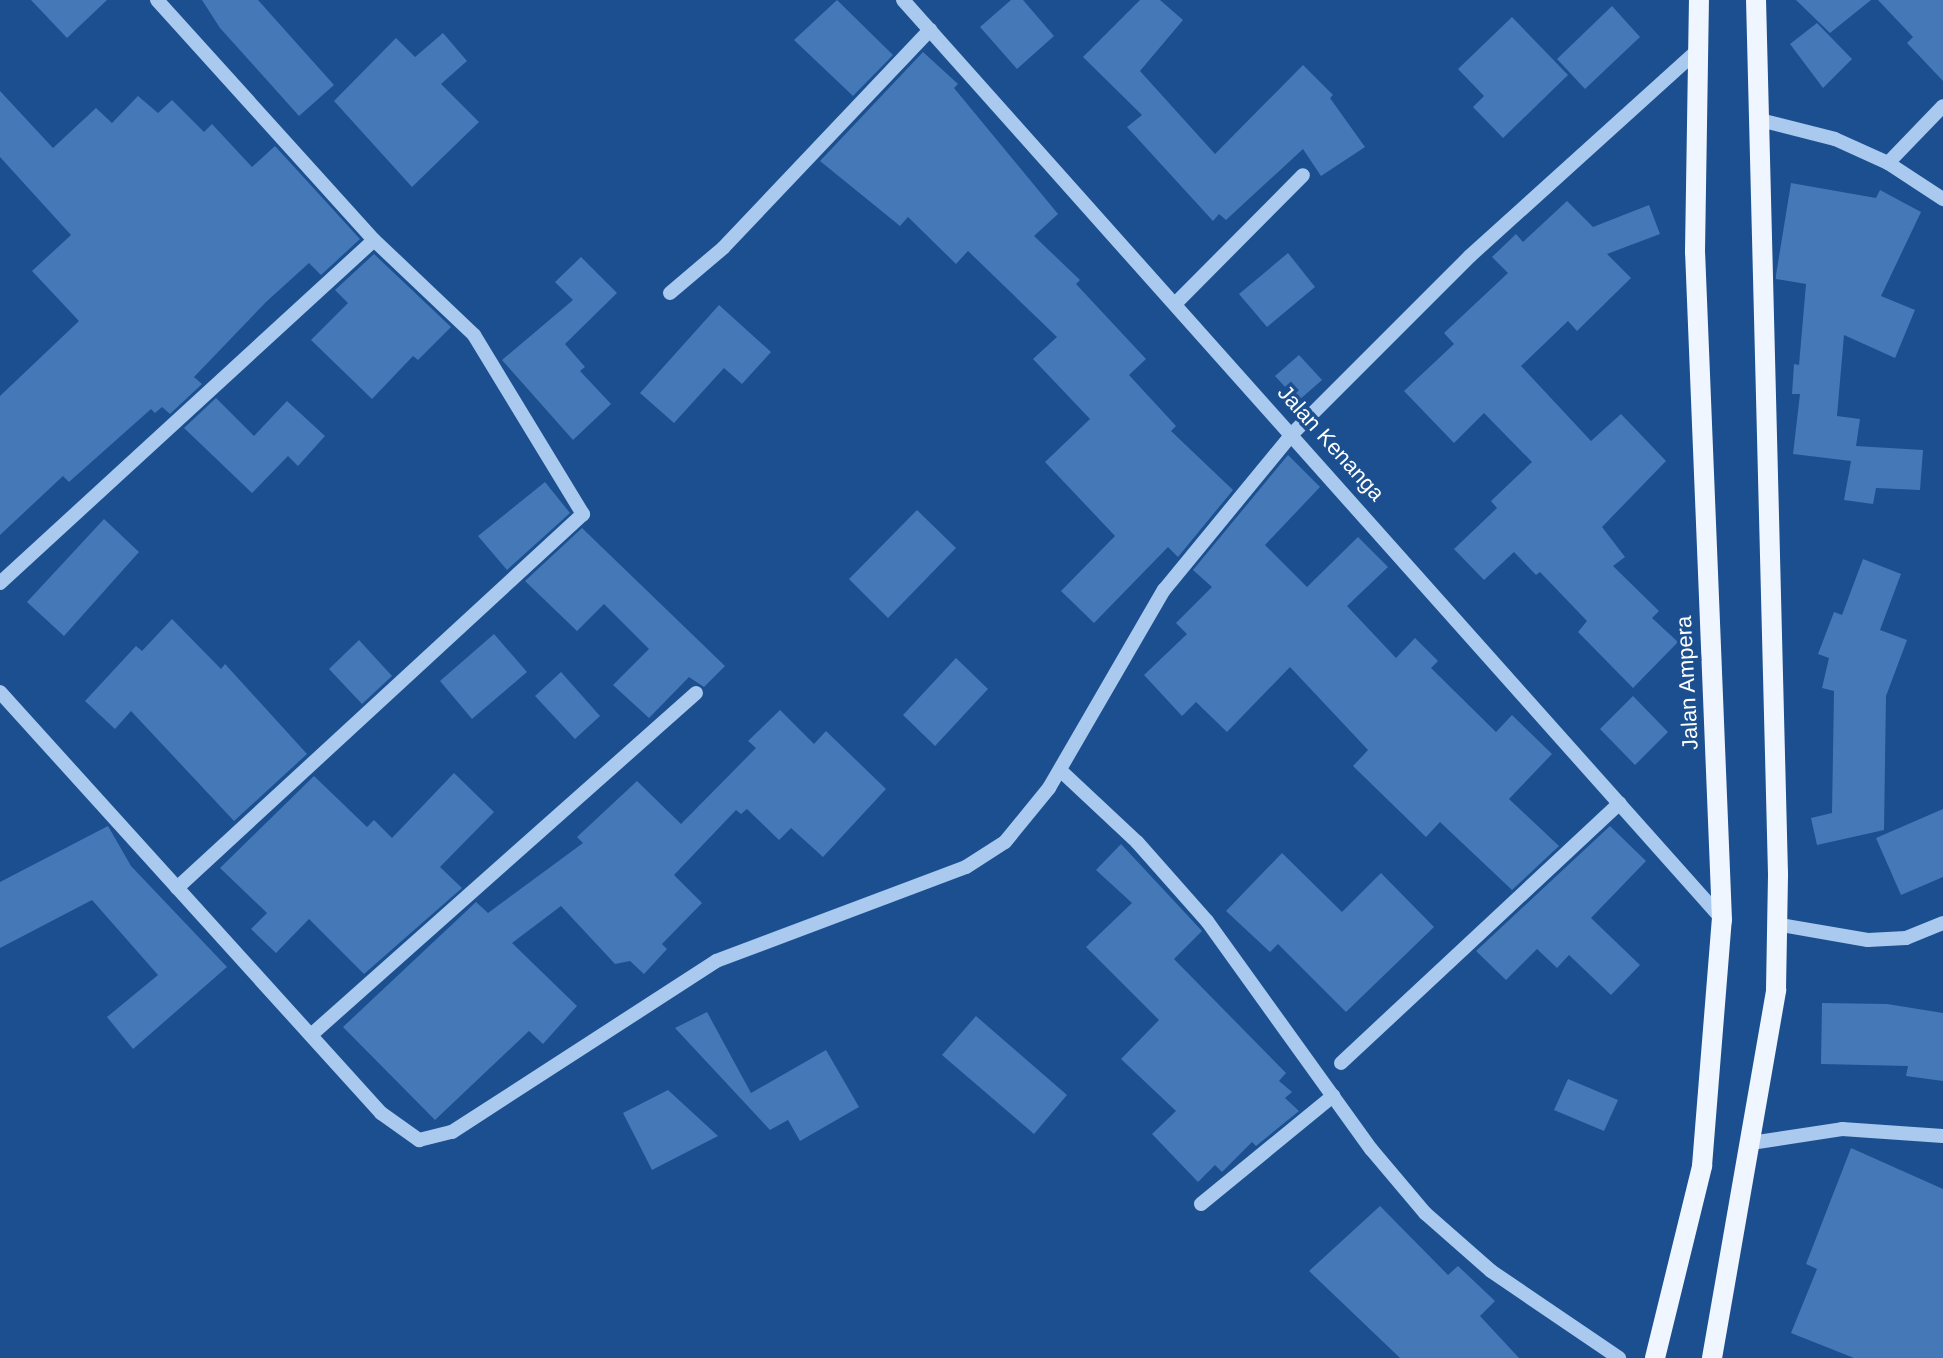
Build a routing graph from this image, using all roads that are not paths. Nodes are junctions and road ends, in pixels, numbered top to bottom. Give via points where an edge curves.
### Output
1 (157, 0) edge
2 (903, 0) edge
3 (1699, 0) edge
4 (1756, 0) edge
5 (930, 30) junction
6 (1698, 50) junction
7 (1943, 106) edge
8 (1760, 120) junction
9 (1888, 163) junction
10 (1303, 175) dead end
11 (1943, 199) edge
12 (374, 240) junction
13 (670, 293) dead end
14 (1176, 303) junction
15 (1293, 433) junction
16 (0, 583) edge
17 (0, 692) edge
18 (696, 693) dead end
19 (1060, 770) junction
20 (1620, 803) junction
21 (177, 888) junction
22 (1722, 920) junction
23 (1943, 923) edge
24 (1775, 924) junction
25 (311, 1035) junction
26 (1341, 1063) dead end
27 (1333, 1096) junction
28 (1943, 1136) edge
29 (1751, 1143) junction
30 (1201, 1204) dead end
31 (1619, 1358) edge
32 (1655, 1358) edge
33 (1712, 1358) edge

1 - 12 street
2 - 5 street, Jalan Kenanga
3 - 6 main road, Jalan Ampera
4 - 8 main road
5 - 13 street via 723,248
5 - 14 street, Jalan Kenanga
6 - 15 street via 1470,256
6 - 22 main road, Jalan Ampera via 1695,252
7 - 9 street
8 - 9 street via 1835,139
8 - 24 main road
9 - 11 street
10 - 14 street
12 - 16 street
12 - 21 street via 474,335 583,517
14 - 15 street, Jalan Kenanga
15 - 19 street via 1164,590
15 - 20 street, Jalan Kenanga
17 - 21 street
18 - 25 street
19 - 25 street via 1005,842 966,867 716,961 452,1132 419,1140 405,1132
19 - 27 street via 1137,842 1197,909
20 - 22 street, Jalan Kenanga
20 - 26 street
21 - 25 street
22 - 32 main road, Jalan Ampera via 1702,1166
23 - 24 street via 1906,938 1868,940
24 - 29 main road via 1776,990
27 - 30 street
27 - 31 street via 1425,1213 1491,1271
28 - 29 street via 1842,1129
29 - 33 main road

